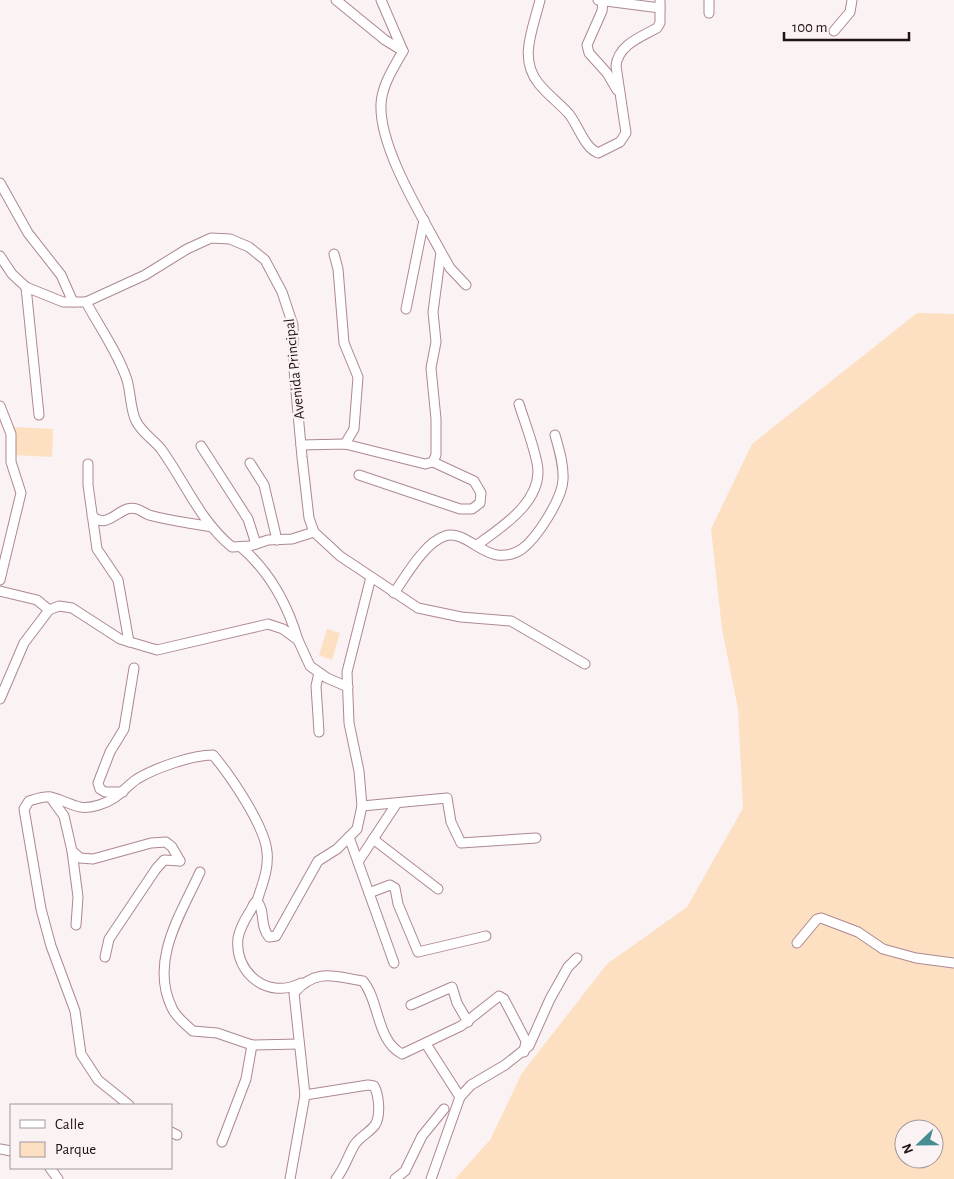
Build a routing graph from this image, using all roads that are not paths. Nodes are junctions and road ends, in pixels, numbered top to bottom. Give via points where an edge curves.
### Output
1 (336, 0) edge
2 (381, 0) edge
3 (540, 0) edge
4 (598, 0) edge
5 (603, 0) edge
6 (709, 0) edge
7 (852, 0) edge
8 (660, 4) edge
9 (709, 13) dead end
10 (834, 31) dead end
11 (403, 51) junction
12 (620, 94) junction
13 (0, 183) edge
14 (424, 220) junction
15 (440, 252) junction
16 (334, 254) dead end
17 (0, 256) edge
18 (466, 285) dead end
19 (26, 287) junction
20 (73, 302) junction
21 (86, 302) junction
22 (406, 308) dead end
23 (518, 404) dead end
24 (0, 406) edge
25 (39, 415) dead end
26 (555, 435) dead end
27 (345, 444) junction
28 (201, 446) dead end
29 (301, 446) junction
30 (432, 462) junction
31 (250, 463) dead end
32 (88, 464) dead end
33 (359, 474) dead end
34 (92, 516) junction
35 (212, 527) junction
36 (314, 532) junction
37 (278, 540) junction
38 (256, 544) junction
39 (476, 545) junction
40 (241, 547) junction
41 (371, 577) junction
42 (0, 580) edge
43 (0, 591) edge
44 (394, 592) junction
45 (49, 610) junction
46 (298, 640) junction
47 (129, 642) junction
48 (585, 664) dead end
49 (134, 668) dead end
50 (319, 672) junction
51 (348, 687) junction
52 (0, 699) edge
53 (319, 732) dead end
54 (124, 792) junction
55 (50, 797) junction
56 (397, 803) junction
57 (362, 806) junction
58 (349, 837) junction
59 (536, 838) dead end
60 (373, 839) junction
61 (72, 851) junction
62 (358, 862) junction
63 (200, 872) dead end
64 (438, 889) dead end
65 (369, 893) junction
66 (258, 901) junction
67 (76, 925) dead end
68 (486, 936) dead end
69 (797, 943) dead end
70 (105, 957) dead end
71 (577, 958) dead end
72 (394, 963) dead end
73 (954, 964) edge
74 (304, 981) junction
75 (411, 1005) dead end
76 (468, 1022) junction
77 (299, 1044) junction
78 (426, 1044) junction
79 (252, 1045) junction
80 (524, 1052) junction
81 (305, 1095) junction
82 (460, 1097) junction
83 (128, 1104) edge
84 (444, 1109) dead end
85 (222, 1142) dead end
86 (290, 1179) edge
87 (336, 1179) edge
88 (395, 1179) edge
89 (431, 1179) edge

1 - 11 street
2 - 11 street
3 - 12 street via 527,56 529,68 538,83 569,114 590,150 605,151 620,142 626,133
4 - 5 street
5 - 8 street
5 - 12 street via 602,11 587,46
6 - 9 street
7 - 10 street via 850,12
8 - 12 street via 657,28 623,49 617,57
11 - 14 street via 388,78 382,104 388,147
13 - 20 street via 28,233 61,275
14 - 15 street
14 - 22 street
15 - 18 street
15 - 30 street via 433,312 436,342 431,368 436,455
16 - 27 street via 344,343 358,377 354,429
17 - 19 street, Avenida Principal
19 - 20 street, Avenida Principal via 63,302
19 - 25 street
20 - 21 street, Avenida Principal
21 - 29 street, Avenida Principal via 145,275 211,238 230,239 249,247 265,260 282,292 293,325
21 - 35 street via 127,379 135,418 141,430 159,447
23 - 39 street via 538,464 535,485 527,502 504,525
24 - 42 street via 11,434 11,462 20,493
26 - 39 street via 563,482 541,528 524,548 512,554 492,554
27 - 29 street
27 - 30 street via 425,464
28 - 38 street via 248,519
29 - 36 street, Avenida Principal via 309,518
30 - 33 street via 477,484 481,493 480,503 472,509 460,509
31 - 37 street via 264,485
32 - 34 street
34 - 35 street via 108,521 127,509 135,508 169,520
34 - 47 street via 97,549 118,580
35 - 40 street via 232,547
36 - 37 street
36 - 41 street via 340,556
37 - 38 street
38 - 40 street
39 - 44 street via 453,534 439,538 414,564
40 - 46 street via 259,562 282,598
41 - 44 street
41 - 51 street via 347,672
43 - 45 street via 37,600
44 - 48 street via 418,608 461,617 511,621
45 - 47 street via 59,606 72,608
45 - 52 street via 24,643
46 - 47 street via 284,629 268,624 157,650
46 - 50 street via 310,666
49 - 54 street via 124,729 110,752 98,783 100,790 105,792
50 - 51 street
50 - 53 street via 316,686
51 - 57 street via 349,723
54 - 55 street via 100,805 78,808
54 - 66 street via 137,780 174,764 214,755 263,834 267,871
55 - 61 street via 64,816
55 - 83 street via 29,800 24,809 41,909 75,1011 81,1054 98,1080
56 - 57 street
56 - 59 street via 447,798 451,822 461,843
56 - 60 street
57 - 58 street via 357,829
58 - 62 street
58 - 66 street via 337,850 318,861 276,936 269,936 264,930 262,906
60 - 62 street
60 - 64 street
61 - 67 street via 78,898
61 - 70 street via 86,860 166,842 180,861 164,860 156,869 109,939
62 - 65 street
63 - 79 street via 166,946 164,975 172,1008 193,1031 217,1033
65 - 68 street via 390,886 395,888 398,904 418,952
65 - 72 street
66 - 74 street via 242,924 238,938 242,964 251,976 270,989 286,989
69 - 73 street via 821,918 858,932 883,949
71 - 80 street via 564,974
74 - 77 street via 294,993
74 - 78 street via 331,975 363,982 394,1050 402,1054
75 - 76 street via 452,988
76 - 78 street
76 - 80 street via 499,996 504,999 526,1041
77 - 79 street
77 - 81 street
78 - 82 street
79 - 85 street via 246,1079
80 - 82 street via 471,1085
81 - 86 street
81 - 87 street via 368,1085 374,1086 377,1092 376,1124 354,1146
82 - 89 street
84 - 88 street via 422,1136 405,1171

